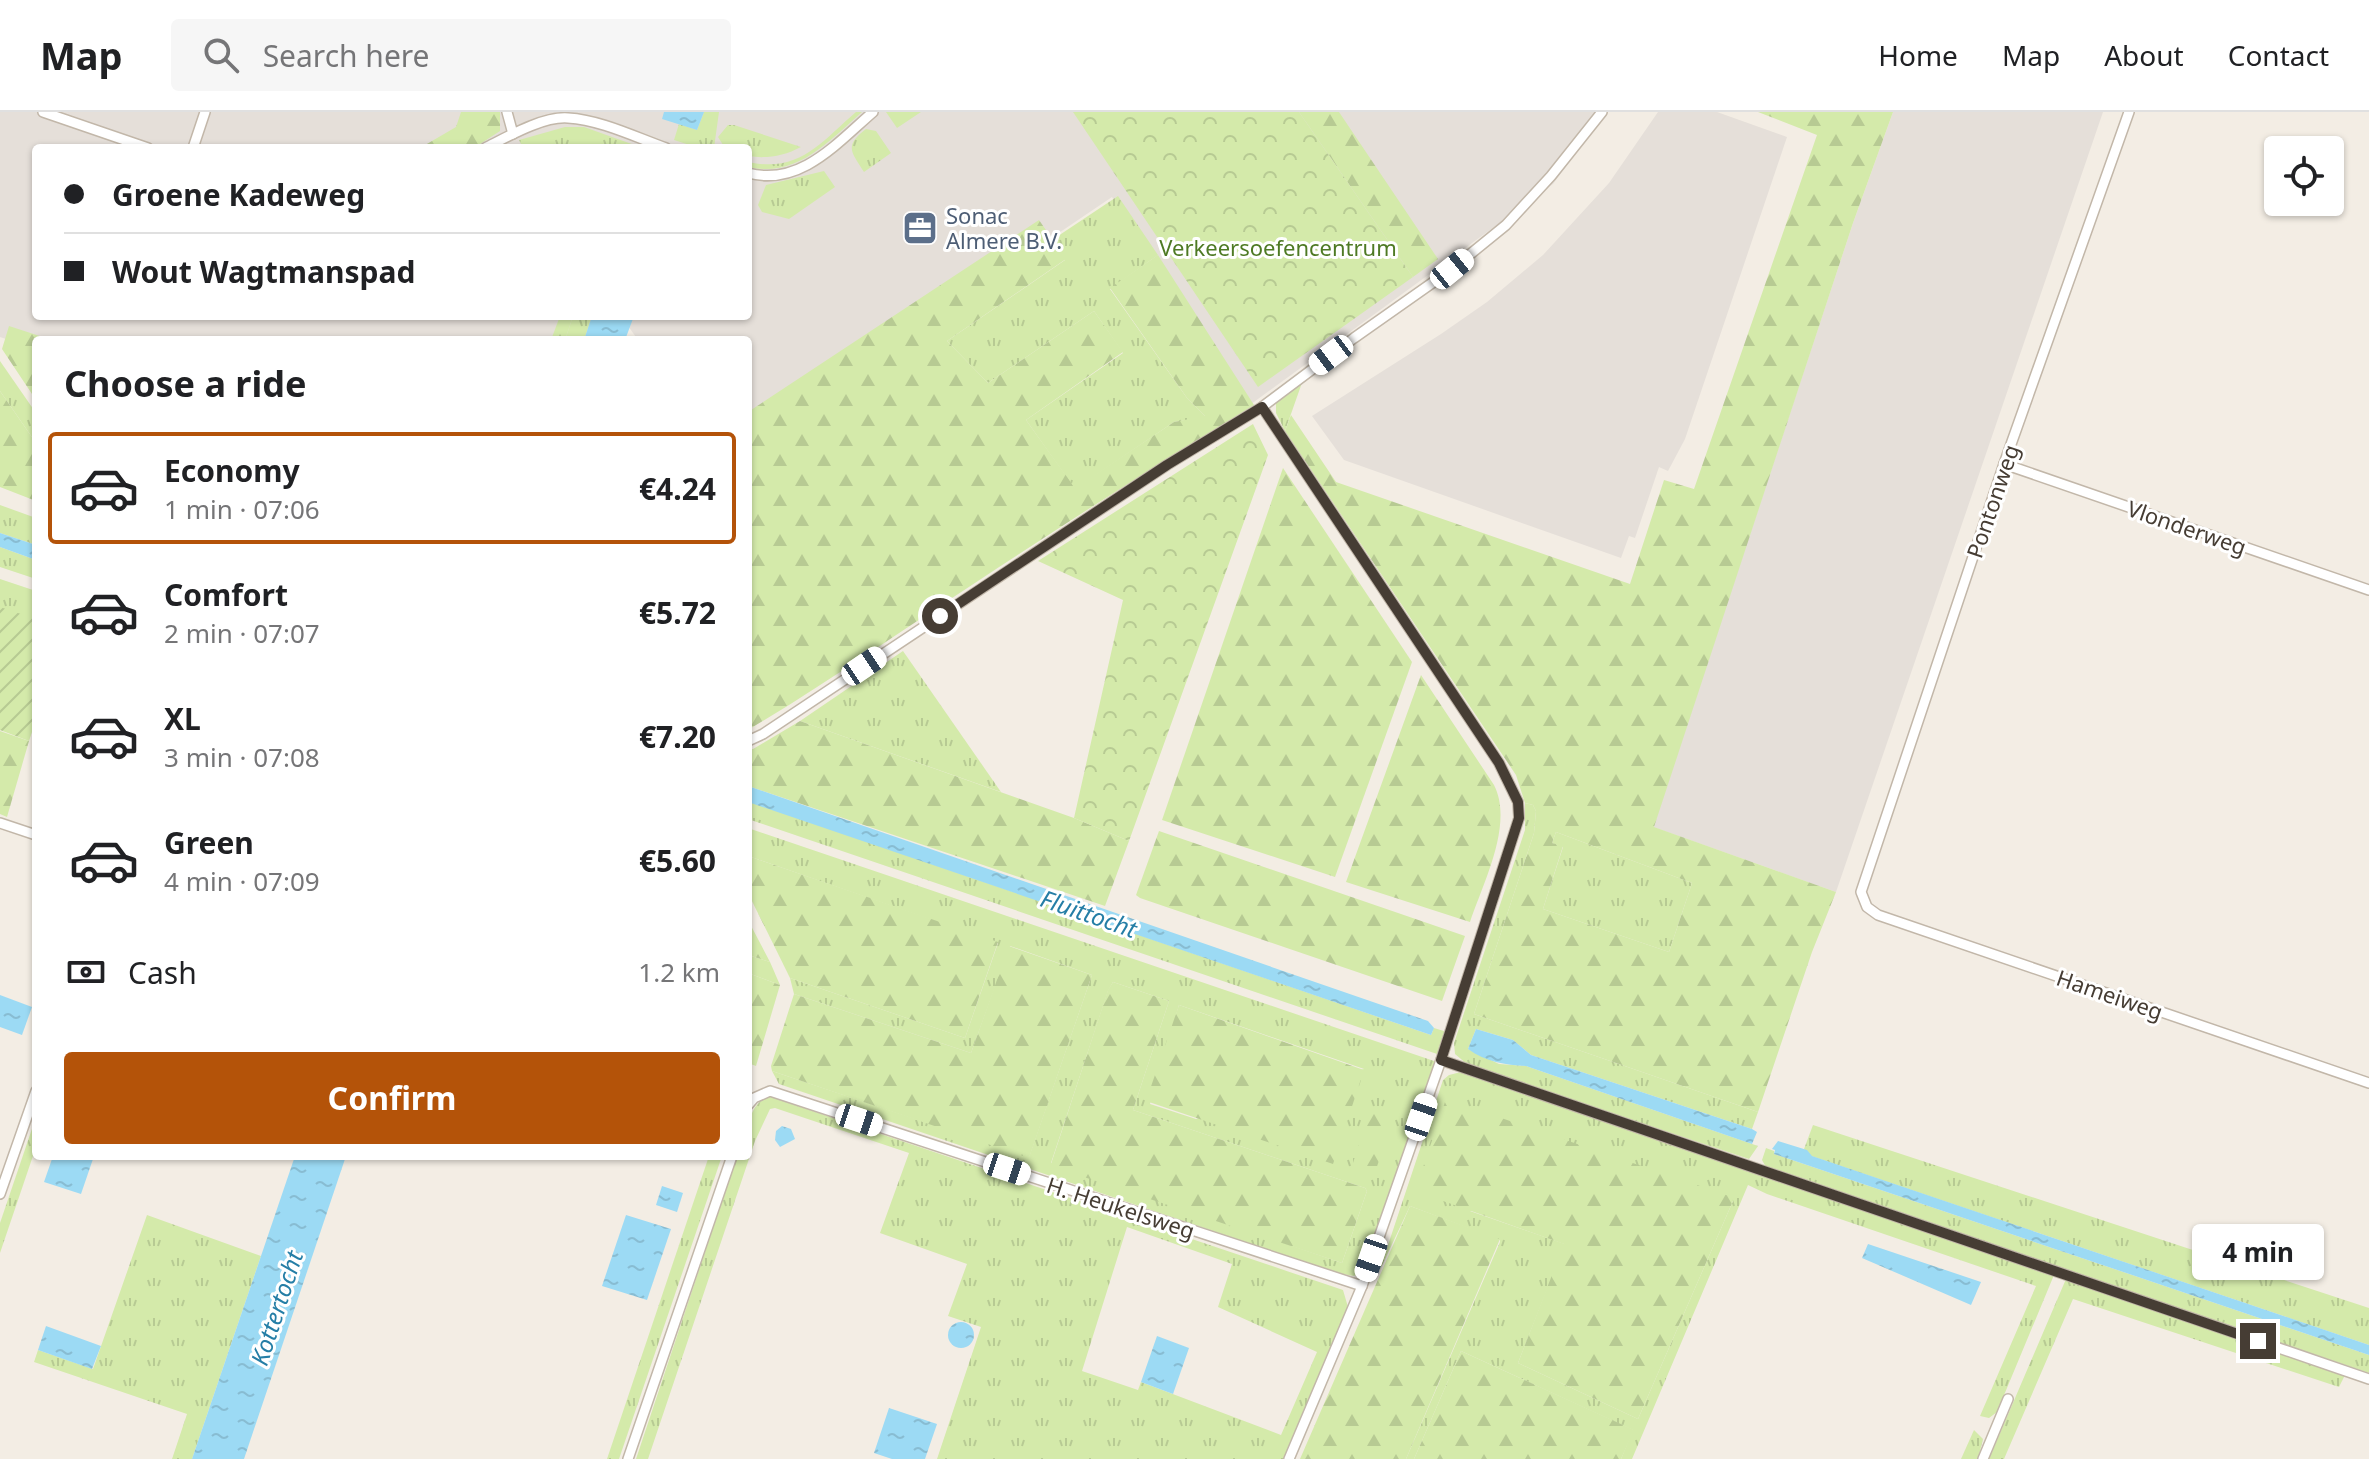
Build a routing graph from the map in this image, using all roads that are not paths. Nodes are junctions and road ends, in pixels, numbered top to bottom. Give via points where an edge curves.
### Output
1 (43, 112) edge
2 (205, 112) edge
3 (507, 112) edge
4 (873, 112) edge
5 (1602, 112) edge
6 (2129, 112) edge
7 (513, 134) junction
8 (136, 144) edge
9 (194, 144) edge
10 (493, 144) edge
11 (654, 144) edge
12 (752, 174) edge
13 (1262, 407) junction
14 (2004, 464) junction
15 (2369, 590) edge
16 (752, 739) edge
17 (0, 823) edge
18 (32, 834) edge
19 (1861, 892) joint
20 (1441, 1060) junction
21 (2369, 1083) edge
22 (752, 1100) edge
23 (32, 1102) edge
24 (731, 1160) edge
25 (0, 1194) edge
26 (1362, 1286) junction
27 (2369, 1379) edge
28 (2008, 1399) dead end
29 (628, 1459) edge
30 (1289, 1459) edge
31 (1983, 1459) edge

1 - 8 street
2 - 9 street
3 - 7 street
4 - 12 street via 803,169 777,177
5 - 13 street via 1506,225
6 - 14 street, Pontonweg
7 - 10 street
7 - 11 street via 566,117
13 - 16 street
13 - 20 street via 1499,763 1518,802 1519,818
14 - 15 street, Vlonderweg
14 - 19 street, Pontonweg
17 - 18 street
19 - 21 street, Hameiweg via 1867,907 1878,915
20 - 26 street
20 - 27 street
22 - 26 street, H. Heukelsweg via 770,1091
23 - 25 street
24 - 29 street
26 - 30 street
28 - 31 street

